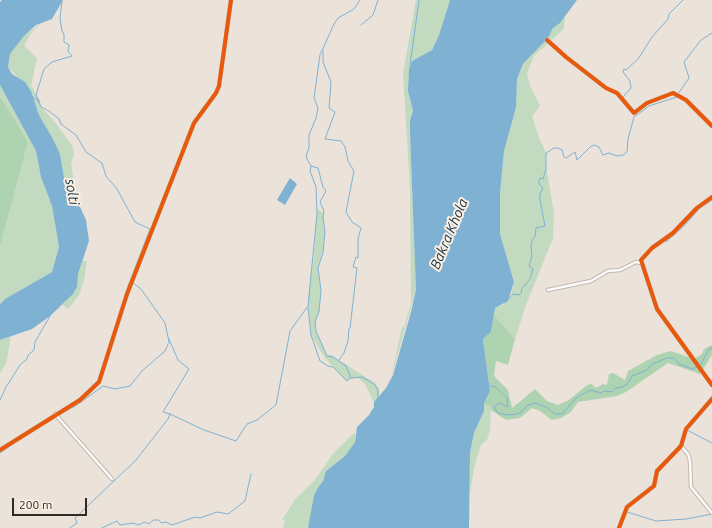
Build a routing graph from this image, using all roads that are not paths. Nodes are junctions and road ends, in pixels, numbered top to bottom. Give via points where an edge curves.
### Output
1 (231, 0) edge
2 (547, 40) dead end
3 (712, 126) edge
4 (712, 197) edge
5 (641, 263) junction
6 (548, 290) dead end
7 (712, 385) edge
8 (712, 399) edge
9 (55, 414) junction
10 (681, 446) junction
11 (0, 450) edge
12 (112, 479) dead end
13 (712, 513) edge
14 (619, 528) edge

1 - 9 street via 219,86 194,123 140,259 100,382 80,400
2 - 3 street via 606,88 617,93 634,113 647,103 673,93 686,100
4 - 5 street via 645,255
5 - 6 street via 636,262 620,270 608,271 586,283
5 - 7 street via 657,309
8 - 10 street via 686,429
9 - 11 street
9 - 12 street
10 - 13 street via 690,461 691,487
10 - 14 street via 657,471 654,486 627,507

